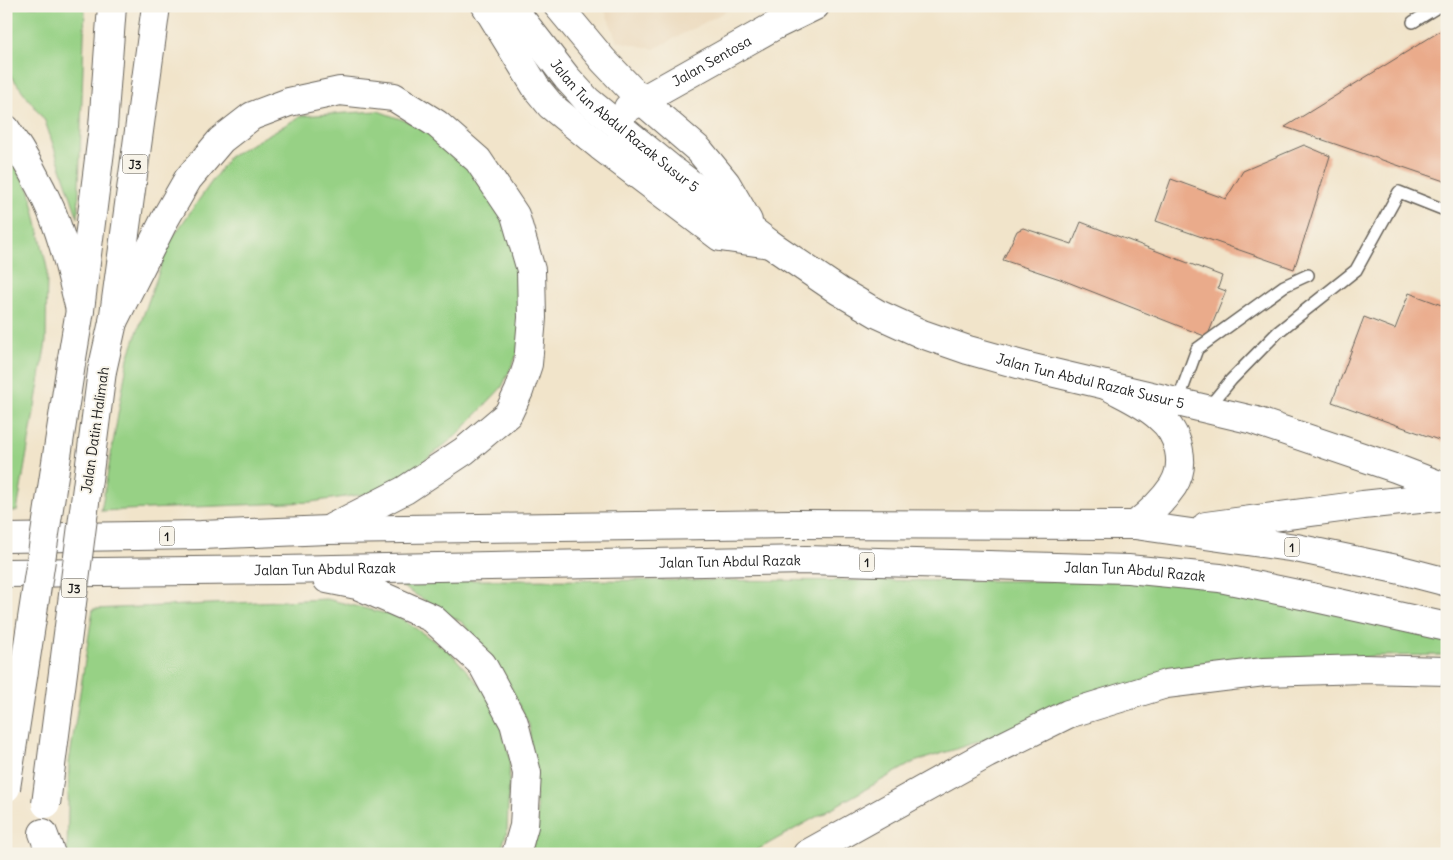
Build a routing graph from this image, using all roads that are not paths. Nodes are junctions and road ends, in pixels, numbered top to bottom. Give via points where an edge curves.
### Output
1 (112, 6) edge
2 (156, 6) edge
3 (486, 6) edge
4 (511, 6) edge
5 (558, 6) edge
6 (815, 6) edge
7 (1439, 6) edge
8 (1413, 22) dead end
9 (641, 100) junction
10 (610, 119) junction
11 (6, 129) edge
12 (1447, 211) edge
13 (762, 238) junction
14 (1308, 275) dead end
15 (80, 310) junction
16 (113, 322) junction
17 (1106, 385) junction
18 (1178, 401) junction
19 (1208, 408) junction
20 (1447, 488) edge
21 (1447, 496) edge
22 (1135, 525) junction
23 (328, 530) junction
24 (1174, 531) junction
25 (6, 538) edge
26 (281, 570) junction
27 (6, 573) edge
28 (1447, 582) edge
29 (1447, 627) edge
30 (1447, 670) edge
31 (6, 788) edge
32 (44, 847) edge
33 (516, 854) edge
34 (806, 854) edge

1 - 15 main road via 103,127
2 - 16 main road, Jalan Datin Halimah / J3
3 - 13 main road via 551,106 720,237
4 - 10 main road, Jalan Tun Abdul Razak Susur 5 via 576,89
5 - 9 main road, Jalan Tun Abdul Razak Susur 5
6 - 9 main road, Jalan Sentosa
7 - 8 lane
9 - 10 main road, Jalan Sentosa
9 - 13 main road, Jalan Tun Abdul Razak Susur 5 via 699,150 726,183
10 - 13 main road, Jalan Tun Abdul Razak Susur 5
11 - 15 main road via 50,209 71,270
12 - 19 lane via 1399,192 1356,270 1278,332
13 - 17 main road, Jalan Tun Abdul Razak Susur 5 via 839,291 922,334 998,359
14 - 18 lane via 1284,286 1197,349
15 - 31 main road, bridge
16 - 23 main road via 188,179 220,140 252,116 289,102 340,91 394,98 437,124 478,160 515,215 531,270 532,327 528,364 520,391 508,414 464,451 405,490
16 - 32 main road, Jalan Datin Halimah / J3, bridge via 102,371 46,804
17 - 18 main road, Jalan Tun Abdul Razak Susur 5
17 - 22 main road via 1159,417 1172,431 1180,450 1174,485
18 - 19 main road, Jalan Tun Abdul Razak Susur 5
19 - 20 main road, Jalan Tun Abdul Razak Susur 5 via 1253,420
21 - 24 main road
22 - 23 main road, 1 via 791,524
22 - 24 main road, 1
23 - 25 main road, 1
24 - 28 main road, 1 via 1296,548
26 - 27 main road, Jalan Tun Abdul Razak / 1
26 - 29 main road, Jalan Tun Abdul Razak / 1 via 806,560 1128,569 1220,578
26 - 33 main road via 357,585 432,618 482,664 514,724 527,773 524,826
30 - 34 main road via 1363,668 1264,672 1166,684 1068,714 987,754

